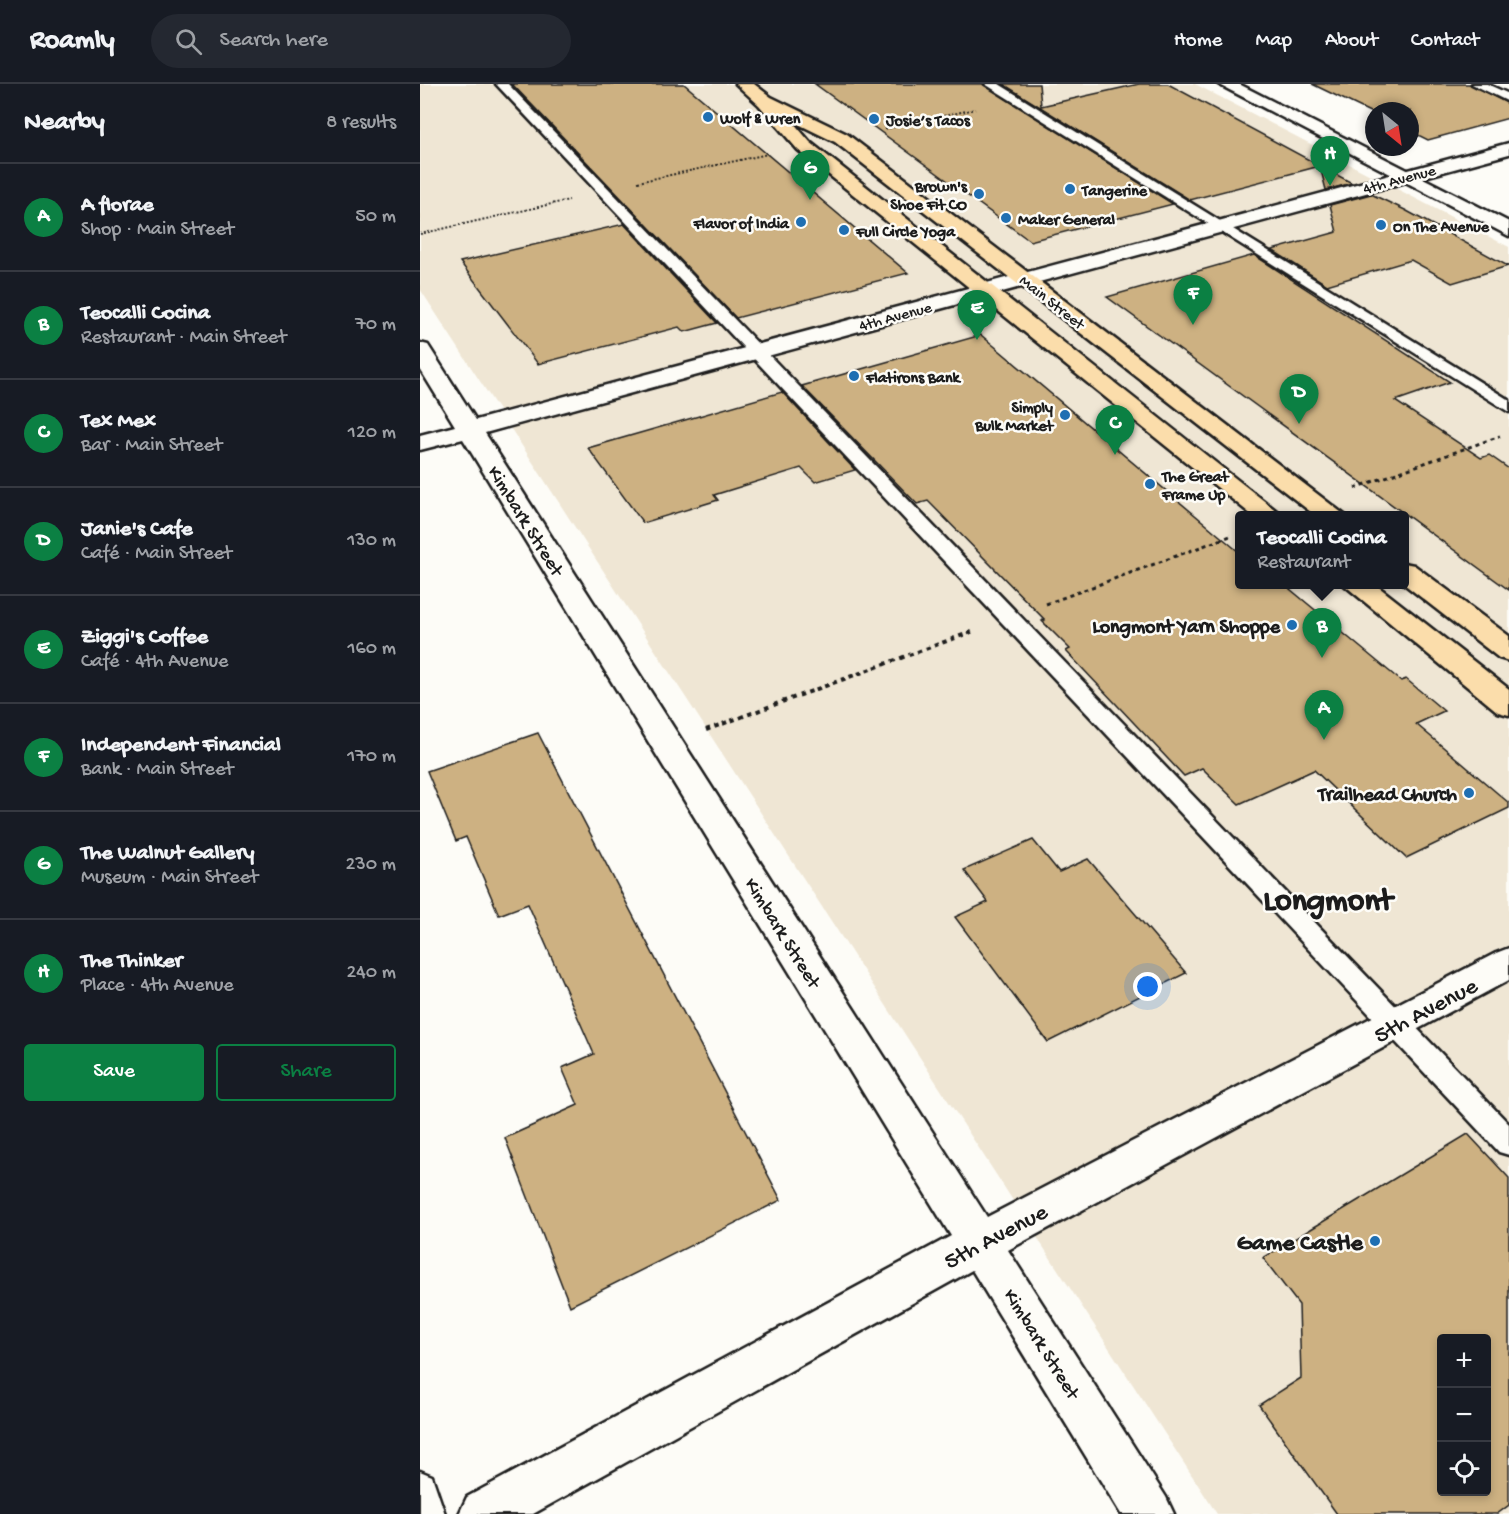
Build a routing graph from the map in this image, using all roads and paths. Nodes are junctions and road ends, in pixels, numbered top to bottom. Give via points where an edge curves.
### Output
1 (502, 84) edge
2 (744, 84) edge
3 (991, 84) edge
4 (1226, 84) edge
5 (1478, 84) edge
6 (1509, 98) edge
7 (1016, 100) junction
8 (765, 101) junction
9 (874, 131) dead end
10 (1509, 148) edge
11 (1405, 176) junction
12 (1219, 227) junction
13 (1509, 230) edge
14 (1026, 280) junction
15 (987, 290) junction
16 (420, 350) edge
17 (759, 351) junction
18 (1509, 407) edge
19 (470, 430) junction
20 (1509, 432) edge
21 (420, 443) edge
22 (1347, 491) dead end
23 (1264, 511) edge
24 (1326, 511) edge
25 (1235, 535) edge
26 (1409, 575) edge
27 (1362, 589) edge
28 (1009, 618) junction
29 (1509, 651) edge
30 (1509, 705) edge
31 (667, 745) junction
32 (1505, 970) edge
33 (1396, 1024) junction
34 (1509, 1143) edge
35 (980, 1243) junction
36 (420, 1488) edge
37 (428, 1514) edge
38 (484, 1514) edge
39 (1149, 1514) edge

1 - 17 lane
2 - 8 highway, Main Street
3 - 7 lane
4 - 11 street
5 - 6 lane
7 - 9 path
7 - 12 lane
8 - 14 highway, Main Street via 841,138
8 - 15 highway, Main Street via 804,146
10 - 11 street, 4th Avenue
11 - 12 street, 4th Avenue
11 - 13 street
12 - 14 street, 4th Avenue
12 - 18 lane
14 - 15 street, 4th Avenue
14 - 24 highway, Main Street
15 - 17 street, 4th Avenue
15 - 23 highway, Main Street
16 - 19 street, Kimbark Street
17 - 19 street, 4th Avenue
17 - 28 lane
19 - 21 street, 4th Avenue
19 - 31 street, Kimbark Street
20 - 22 path
25 - 28 path
26 - 29 highway
27 - 30 highway
28 - 31 path
28 - 33 lane
31 - 35 street, Kimbark Street
32 - 33 street, 5th Avenue
33 - 34 lane
33 - 35 street, 5th Avenue
35 - 38 street, 5th Avenue
35 - 39 street, Kimbark Street
36 - 37 lane

